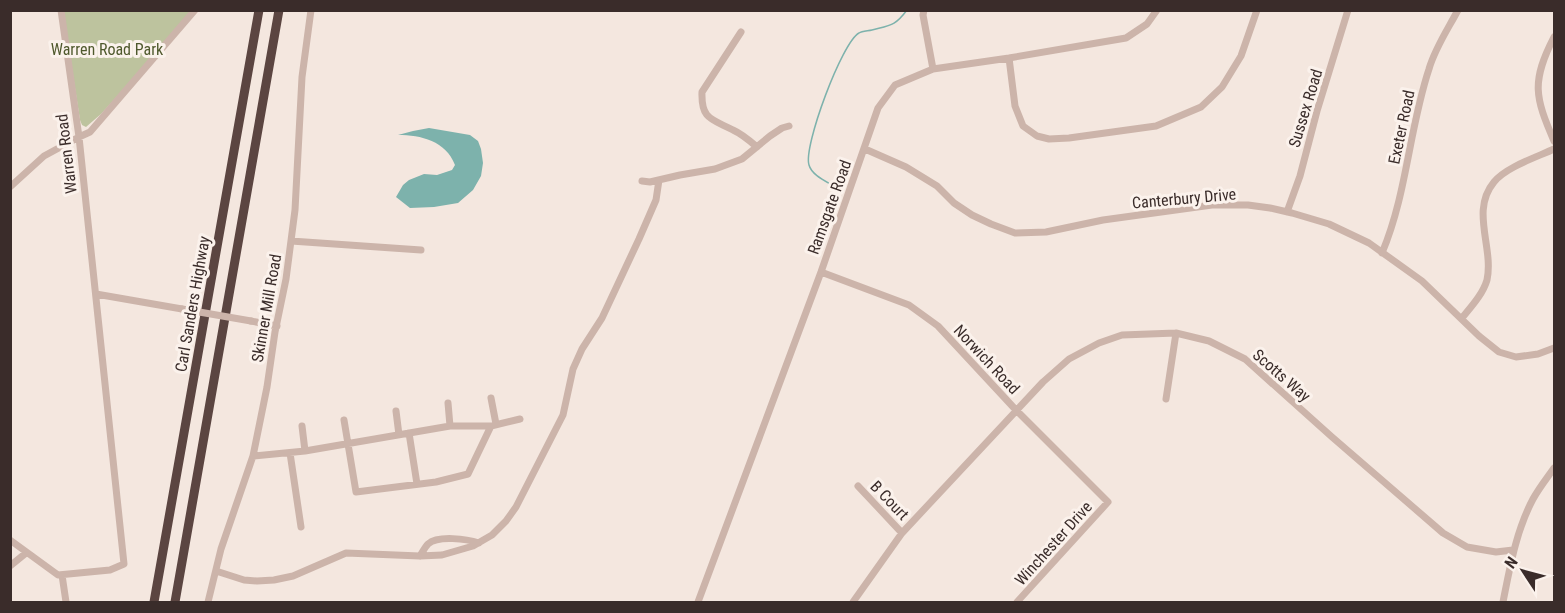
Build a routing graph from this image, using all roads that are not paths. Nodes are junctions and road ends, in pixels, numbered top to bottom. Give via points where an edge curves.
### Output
1 (61, 10) edge
2 (195, 10) edge
3 (259, 10) edge
4 (279, 10) edge
5 (311, 10) edge
6 (924, 10) edge
7 (1157, 10) edge
8 (1257, 10) edge
9 (1348, 10) edge
10 (1458, 10) edge
11 (741, 32) dead end
12 (1554, 37) edge
13 (1009, 58) junction
14 (933, 69) junction
15 (789, 126) dead end
16 (79, 137) junction
17 (1554, 141) edge
18 (757, 147) junction
19 (865, 149) junction
20 (1554, 149) edge
21 (658, 180) junction
22 (642, 181) dead end
23 (10, 187) edge
24 (1287, 212) junction
25 (291, 241) junction
26 (421, 250) dead end
27 (1382, 253) junction
28 (821, 272) junction
29 (96, 294) junction
30 (1462, 318) junction
31 (277, 326) junction
32 (1176, 333) junction
33 (1554, 348) edge
34 (491, 398) dead end
35 (1166, 399) dead end
36 (448, 403) dead end
37 (1016, 410) junction
38 (396, 411) dead end
39 (520, 419) dead end
40 (344, 420) dead end
41 (494, 425) junction
42 (302, 426) dead end
43 (450, 426) junction
44 (409, 433) junction
45 (399, 435) junction
46 (347, 444) junction
47 (305, 451) junction
48 (290, 453) junction
49 (253, 456) junction
50 (1554, 468) edge
51 (417, 484) junction
52 (858, 486) dead end
53 (1108, 502) joint
54 (301, 527) dead end
55 (902, 533) junction
56 (10, 540) edge
57 (479, 543) junction
58 (1514, 550) junction
59 (26, 553) junction
60 (420, 556) junction
61 (10, 566) edge
62 (216, 571) junction
63 (62, 575) junction
64 (66, 603) edge
65 (154, 603) edge
66 (175, 603) edge
67 (208, 603) edge
68 (698, 603) edge
69 (853, 603) edge
70 (1017, 603) edge
71 (1503, 603) edge

1 - 16 street, Warren Road
2 - 16 street via 90,132
3 - 65 highway, Carl Sanders Highway
4 - 66 highway
5 - 25 street, Skinner Mill Road via 302,77
6 - 14 street
7 - 13 street, Ramsgate Road via 1147,24 1126,38
8 - 13 street via 1241,56 1222,87 1201,107 1156,126 1049,140 1037,136 1023,126 1015,106
9 - 24 street, Sussex Road
10 - 27 street, Exeter Road via 1429,68 1399,199
11 - 18 street via 702,93 702,101 710,120
12 - 17 street via 1542,64 1538,88 1539,102
13 - 14 street, Ramsgate Road
14 - 19 street, Ramsgate Road via 895,85 878,108
15 - 18 street
16 - 23 street via 44,156
16 - 29 street, Warren Road
18 - 21 street via 742,159 715,169
19 - 24 street, Canterbury Drive via 937,186 972,215 1015,233 1046,232 1212,205 1248,205
19 - 28 street, Ramsgate Road
20 - 30 street via 1509,170 1488,193 1483,208 1487,280
21 - 22 street
21 - 57 street via 656,200 639,239 573,369 563,415 516,507 492,535
24 - 27 street, Canterbury Drive via 1329,224
25 - 26 street
25 - 31 street, Skinner Mill Road
27 - 30 street, Canterbury Drive
28 - 37 street, Norwich Road via 920,312 938,326
28 - 68 street, Ramsgate Road
29 - 31 street, bridge
29 - 63 street, Warren Road via 124,564 110,570
30 - 33 street, Canterbury Drive via 1499,351 1516,357
31 - 49 street, Skinner Mill Road
32 - 35 street
32 - 37 street, Scotts Way via 1122,335 1099,343 1069,359
32 - 58 street, Scotts Way via 1209,341 1245,359 1443,533 1467,547 1496,552
34 - 41 street
36 - 43 street
37 - 53 street, Norwich Road
37 - 55 street, Scotts Way
38 - 45 street
39 - 41 street
40 - 46 street
41 - 43 street
41 - 51 street via 468,474
42 - 47 street
43 - 44 street
44 - 45 street
44 - 51 street
45 - 46 street
46 - 47 street
46 - 51 street via 356,492
47 - 48 street
48 - 49 street
48 - 54 street
49 - 62 street, Skinner Mill Road
50 - 58 street via 1532,501
52 - 55 street, B Court
53 - 70 street, Winchester Drive
55 - 69 street, Scotts Way
56 - 59 street
57 - 60 street via 442,555
57 - 60 street via 439,538 428,544
58 - 71 street
59 - 61 street
59 - 63 street
60 - 62 street via 346,553 274,580 244,580
62 - 67 street, Skinner Mill Road
63 - 64 street

